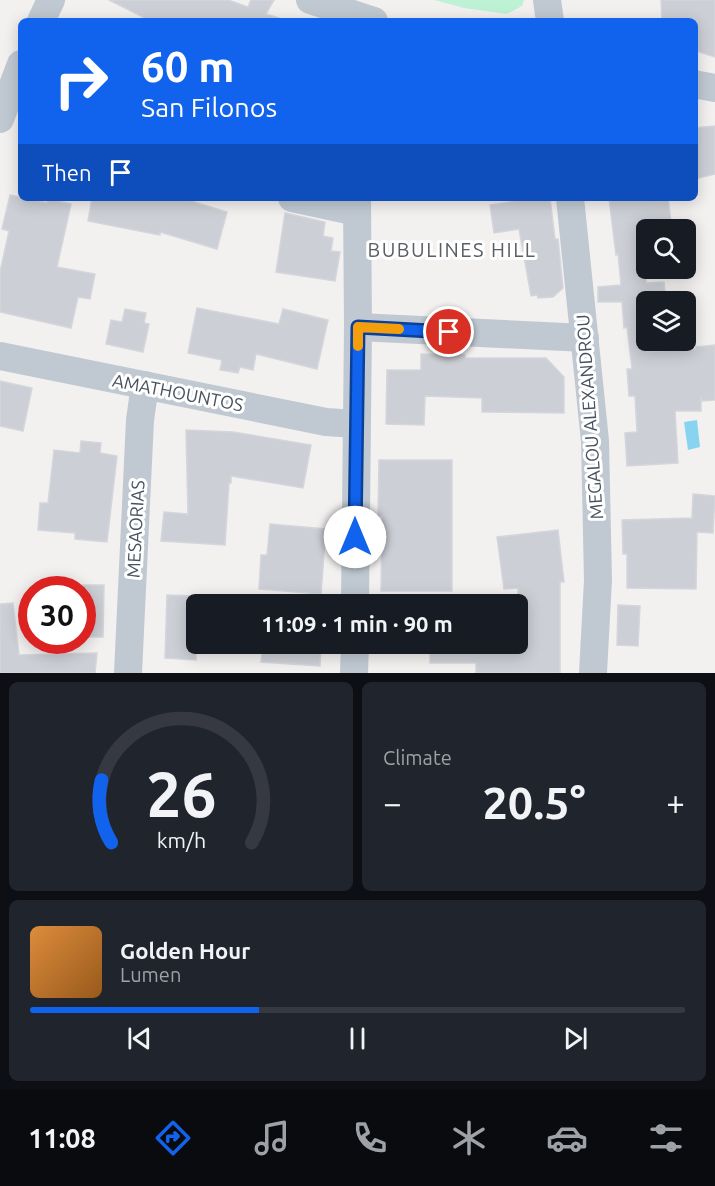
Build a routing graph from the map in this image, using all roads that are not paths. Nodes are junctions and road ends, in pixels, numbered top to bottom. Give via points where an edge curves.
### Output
1 (51, 0) edge
2 (310, 0) edge
3 (546, 0) edge
4 (42, 18) edge
5 (360, 18) edge
6 (549, 18) edge
7 (18, 72) edge
8 (698, 85) edge
9 (715, 88) edge
10 (0, 121) edge
11 (18, 128) edge
12 (320, 201) edge
13 (570, 201) edge
14 (357, 205) edge
15 (358, 327) junction
16 (585, 339) junction
17 (0, 356) edge
18 (145, 385) junction
19 (356, 424) junction
20 (355, 594) edge
21 (355, 654) edge
22 (128, 673) edge
23 (354, 673) edge
24 (593, 673) edge

1 - 4 street
2 - 5 street
3 - 6 street
7 - 10 street
8 - 9 street
10 - 11 street
12 - 14 street
13 - 16 street, MEGALOU ALEXANDROU
14 - 15 street
15 - 16 street
15 - 19 street
16 - 24 street, MEGALOU ALEXANDROU via 595,441 598,580
17 - 18 street, AMATHOUNTOS
18 - 19 street, AMATHOUNTOS via 326,422
18 - 22 street, MESAORIAS
19 - 20 street
21 - 23 street

